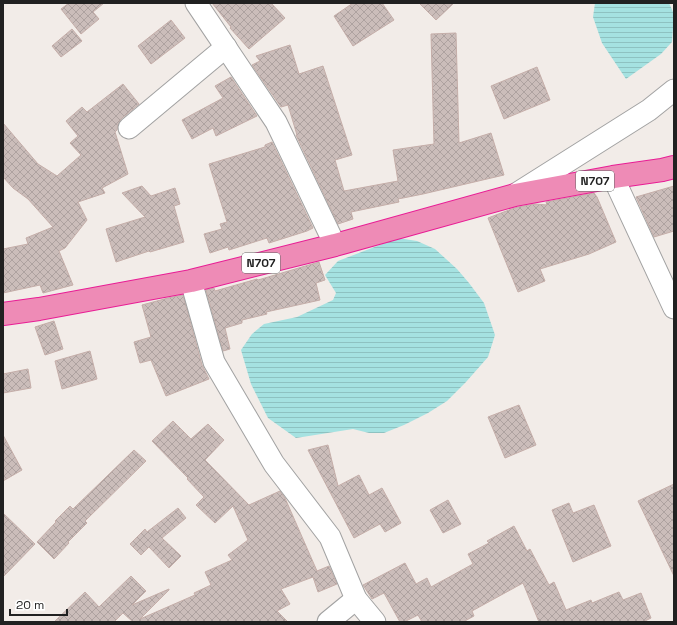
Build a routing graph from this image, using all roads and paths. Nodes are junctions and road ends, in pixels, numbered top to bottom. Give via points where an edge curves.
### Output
1 (196, 3) edge
2 (226, 47) junction
3 (674, 90) edge
4 (129, 128) dead end
5 (674, 167) edge
6 (613, 177) junction
7 (516, 195) junction
8 (335, 245) junction
9 (191, 281) junction
10 (674, 308) edge
11 (3, 314) edge
12 (356, 599) junction
13 (328, 622) edge
14 (375, 622) edge

1 - 2 street
2 - 4 street
2 - 8 street via 276,122
3 - 7 street via 649,110
5 - 6 highway, N707
6 - 7 highway, N707
6 - 10 street
7 - 8 highway, N707
8 - 9 highway, N707
9 - 11 highway, N707
9 - 12 street via 214,362 274,464 330,537
12 - 13 street
12 - 14 street

